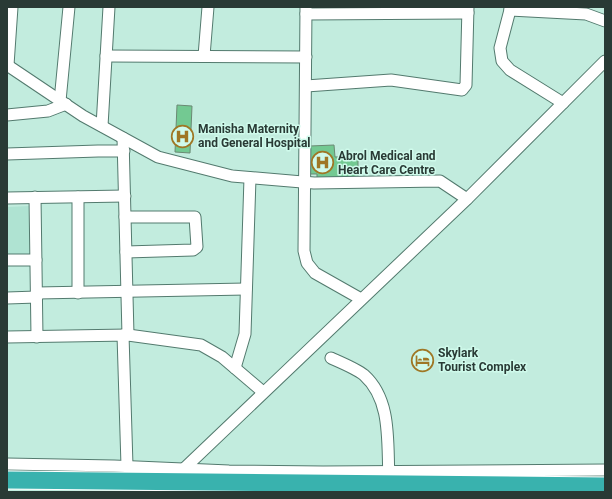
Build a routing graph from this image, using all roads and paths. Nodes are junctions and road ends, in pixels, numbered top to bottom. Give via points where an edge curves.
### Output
1 (12, 7) edge
2 (69, 7) edge
3 (109, 7) edge
4 (208, 7) edge
5 (510, 9) edge
6 (306, 10) edge
7 (468, 10) edge
8 (605, 21) edge
9 (106, 56) junction
10 (204, 56) junction
11 (306, 57) junction
12 (605, 61) edge
13 (7, 65) edge
14 (306, 86) junction
15 (63, 102) junction
16 (563, 103) junction
17 (7, 115) edge
18 (102, 126) junction
19 (123, 138) junction
20 (124, 151) junction
21 (7, 154) edge
22 (250, 178) junction
23 (306, 182) junction
24 (125, 196) junction
25 (35, 197) junction
26 (78, 197) junction
27 (7, 198) edge
28 (468, 199) junction
29 (125, 217) junction
30 (126, 252) junction
31 (7, 260) edge
32 (36, 260) junction
33 (246, 289) junction
34 (127, 292) junction
35 (78, 293) junction
36 (37, 295) junction
37 (7, 298) edge
38 (361, 299) junction
39 (126, 335) junction
40 (7, 337) edge
41 (37, 337) junction
42 (331, 358) dead end
43 (235, 368) junction
44 (263, 392) junction
45 (7, 464) edge
46 (127, 466) junction
47 (184, 469) junction
48 (605, 470) edge
49 (7, 480) edge
50 (389, 483) edge
51 (605, 486) edge
52 (169, 487) edge

1 - 13 street
2 - 15 street
3 - 9 street
4 - 10 street
5 - 8 street via 586,14
5 - 16 street via 500,48 502,61 510,70
6 - 7 street
6 - 11 street
7 - 14 street via 466,85 462,90 391,80
9 - 10 street
9 - 18 street
10 - 11 street
11 - 14 street
12 - 16 street
13 - 15 street
14 - 23 street
15 - 17 street via 48,111
15 - 18 street
16 - 28 street
18 - 19 street
19 - 20 street
19 - 22 street via 158,157 232,176
20 - 21 street
20 - 24 street
22 - 23 street
22 - 33 street
23 - 28 street via 440,181
23 - 38 street via 304,251 307,263 316,273
24 - 26 street
24 - 29 street
25 - 26 street
25 - 27 street
25 - 32 street
26 - 35 street
28 - 38 street
29 - 30 street
29 - 30 street via 194,216 197,240 197,247 193,250
30 - 34 street
31 - 32 street
32 - 36 street
33 - 34 street
33 - 43 street via 245,334
34 - 35 street
34 - 39 street
35 - 36 street
36 - 37 street
36 - 41 street
38 - 44 street
39 - 41 street
39 - 43 street via 201,346 222,357
39 - 46 street
40 - 41 street
42 - 50 street via 364,375 380,396 386,416
43 - 44 street
44 - 47 street
45 - 46 street
46 - 47 street
47 - 50 street
47 - 52 street
48 - 50 street
49 - 52 highway
50 - 51 highway
50 - 52 highway

